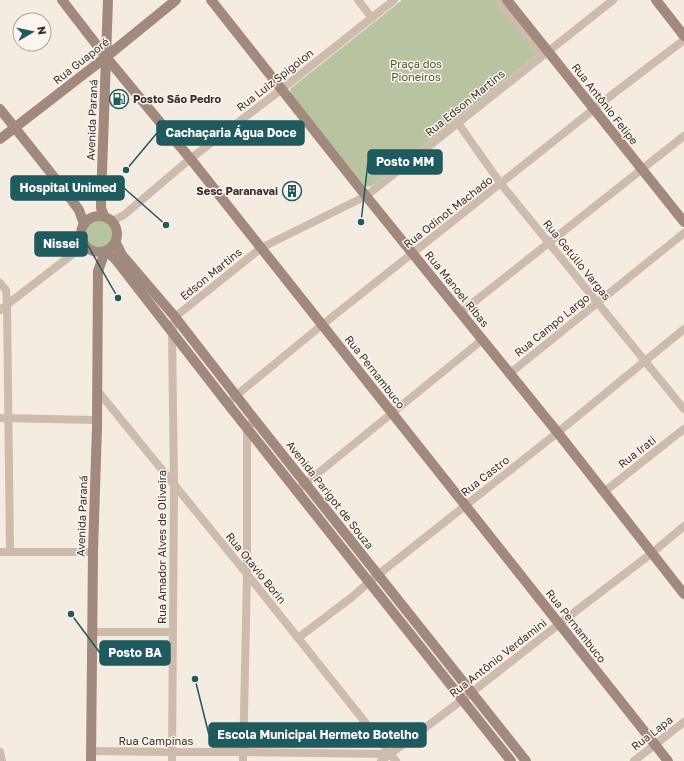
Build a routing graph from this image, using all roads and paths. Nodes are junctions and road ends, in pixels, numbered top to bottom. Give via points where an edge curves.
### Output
1 (62, 0) edge
2 (108, 0) edge
3 (176, 0) edge
4 (211, 0) edge
5 (358, 0) edge
6 (394, 0) edge
7 (498, 0) edge
8 (507, 0) edge
9 (613, 0) edge
10 (656, 0) edge
11 (372, 18) junction
12 (684, 36) edge
13 (684, 40) edge
14 (545, 53) junction
15 (106, 57) junction
16 (282, 89) junction
17 (0, 109) edge
18 (594, 110) junction
19 (458, 123) junction
20 (15, 128) junction
21 (684, 136) edge
22 (0, 139) edge
23 (190, 159) junction
24 (642, 169) junction
25 (501, 184) junction
26 (366, 196) junction
27 (108, 219) junction
28 (684, 222) edge
29 (84, 224) junction
30 (684, 233) edge
31 (116, 243) junction
32 (549, 243) junction
33 (87, 247) junction
34 (261, 248) junction
35 (106, 251) junction
36 (413, 254) junction
37 (98, 271) junction
38 (0, 283) edge
39 (598, 302) junction
40 (8, 304) junction
41 (0, 310) edge
42 (460, 313) junction
43 (175, 318) junction
44 (322, 325) junction
45 (684, 329) edge
46 (172, 333) junction
47 (482, 340) junction
48 (645, 361) junction
49 (510, 374) junction
50 (97, 390) junction
51 (236, 396) junction
52 (226, 403) junction
53 (684, 409) edge
54 (392, 414) junction
55 (4, 418) edge
56 (97, 420) junction
57 (255, 420) junction
58 (246, 428) junction
59 (684, 429) edge
60 (557, 433) junction
61 (305, 483) junction
62 (174, 485) junction
63 (296, 491) junction
64 (604, 492) junction
65 (465, 505) junction
66 (684, 526) edge
67 (0, 552) edge
68 (10, 552) junction
69 (93, 552) junction
70 (652, 553) junction
71 (247, 574) junction
72 (378, 575) junction
73 (369, 582) junction
74 (684, 594) edge
75 (559, 624) junction
76 (92, 632) junction
77 (173, 632) junction
78 (298, 638) junction
79 (471, 692) junction
80 (462, 700) junction
81 (684, 722) edge
82 (655, 745) junction
83 (172, 752) junction
84 (244, 752) junction
85 (390, 754) junction
86 (91, 756) edge
87 (172, 761) edge
88 (243, 761) edge
89 (381, 761) edge
90 (396, 761) edge
91 (511, 761) edge
92 (526, 761) edge
93 (634, 761) edge
94 (668, 761) edge

1 - 15 street, Rua Pernambuco
2 - 15 street, Avenida Paraná
3 - 15 street, Rua Guaporé
4 - 16 street, Rua Manoel Ribas
5 - 11 street
6 - 11 street, Rua Luiz Spigolon
7 - 14 street, Rua Antônio Felipe
8 - 14 street, Rua Antônio Felipe
9 - 14 street, Rua Edson Martins
10 - 12 street
11 - 16 street, Rua Luiz Spigolon
13 - 18 street, Rua Odinot Machado
14 - 18 street, Rua Antônio Felipe
14 - 19 street, Rua Edson Martins
15 - 20 street, Rua Guaporé
15 - 23 street, Rua Pernambuco
15 - 27 street, Avenida Paraná via 101,208
16 - 23 street, Rua Luiz Spigolon
16 - 26 street, Rua Manoel Ribas
17 - 20 street
18 - 24 street, Rua Antônio Felipe
18 - 25 street, Rua Odinot Machado
19 - 25 street, Rua Getúlio Vargas
19 - 26 street, Rua Edson Martins
20 - 22 street, Rua Guaporé
20 - 29 street via 79,210
21 - 24 street
23 - 27 street, Rua Luiz Spigolon via 124,215
23 - 34 street, Rua Pernambuco
24 - 28 street, Rua Antônio Felipe
24 - 32 street
25 - 32 street, Rua Getúlio Vargas
25 - 36 street, Rua Odinot Machado
26 - 34 street, Rua Edson Martins
26 - 36 street, Rua Manoel Ribas
27 - 29 street via 98,216
27 - 31 street via 116,226
29 - 33 street via 82,241
30 - 39 street, Rua Campo Largo
31 - 35 street
31 - 43 street, Avenida Parigot de Souza via 122,255
32 - 39 street, Rua Getúlio Vargas
32 - 42 street
33 - 35 street via 98,253
33 - 37 street, Avenida Paraná
33 - 40 street via 74,253
34 - 43 street, Edson Martins
34 - 44 street, Rua Pernambuco
35 - 37 street, Avenida Paraná
35 - 46 street via 116,260
36 - 42 street, Rua Manoel Ribas
36 - 44 street, Rua Odinot Machado
37 - 50 street, Avenida Paraná
38 - 40 street via 6,290
39 - 48 street, Rua Getúlio Vargas
39 - 49 street, Rua Campo Largo
40 - 41 street
40 - 55 street
42 - 47 street, Rua Manoel Ribas
43 - 46 street, Rua Amador Alves de Oliveira
43 - 51 street, Avenida Parigot de Souza
44 - 51 street, Rua Odinot Machado
44 - 54 street, Rua Pernambuco
45 - 48 street, Rua Castro
46 - 52 street
46 - 62 street, Rua Amador Alves de Oliveira
47 - 49 street, Rua Manoel Ribas
47 - 54 street
48 - 53 street, Rua Getúlio Vargas
48 - 60 street, Rua Castro
49 - 60 street, Rua Manoel Ribas
50 - 56 street, Avenida Paraná
50 - 62 street, Rua Otavio Borin
51 - 52 street, Rua Odinot Machado
51 - 57 street, Avenida Parigot de Souza
52 - 58 street
54 - 61 street
54 - 65 street, Rua Pernambuco
55 - 56 street
55 - 68 street
56 - 69 street, Avenida Paraná
57 - 58 street
57 - 61 street, Avenida Parigot de Souza
58 - 63 street
58 - 71 street
59 - 64 street, Rua Irati
60 - 64 street, Rua Manoel Ribas
60 - 65 street, Rua Castro
61 - 63 street
61 - 72 street, Avenida Parigot de Souza
62 - 71 street, Rua Otavio Borin
62 - 77 street, Rua Amador Alves de Oliveira
63 - 73 street
64 - 70 street, Rua Manoel Ribas
65 - 72 street, Rua Castro
65 - 75 street, Rua Pernambuco
66 - 70 street, Rua Antônio Verdamini
67 - 68 street
68 - 69 street
69 - 76 street, Avenida Paraná
70 - 74 street, Rua Manoel Ribas
70 - 75 street, Rua Antônio Verdamini
71 - 78 street, Rua Otavio Borin
71 - 84 street
72 - 73 street, Rua Castro
72 - 79 street, Avenida Parigot de Souza
73 - 78 street, Rua Castro
73 - 80 street
75 - 79 street, Rua Antônio Verdamini
75 - 82 street, Rua Pernambuco
76 - 77 street
76 - 86 street, Avenida Paraná
77 - 83 street, Rua Amador Alves de Oliveira
78 - 85 street, Rua Otavio Borin
79 - 80 street, Rua Antônio Verdamini
79 - 92 street, Avenida Parigot de Souza
80 - 85 street, Rua Antônio Verdamini
80 - 91 street
81 - 82 street, Rua Lapa
82 - 93 street, Rua Lapa
82 - 94 street, Rua Pernambuco
83 - 84 street, Rua Campinas
83 - 86 street, Rua Campinas
83 - 87 street, Rua Amador Alves de Oliveira
84 - 85 street, Rua Campinas
84 - 88 street
85 - 89 street, Rua Antônio Verdamini
85 - 90 street, Rua Otavio Borin

